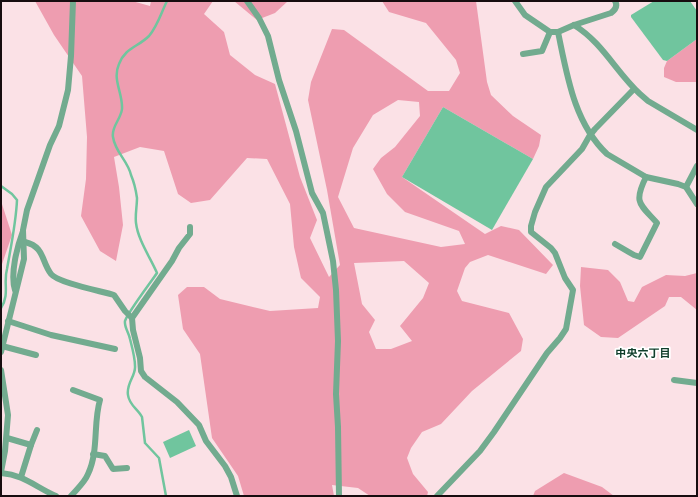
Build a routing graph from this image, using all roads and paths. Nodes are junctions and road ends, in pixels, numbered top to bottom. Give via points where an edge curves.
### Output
1 (73, 1) edge
2 (247, 1) edge
3 (515, 1) edge
4 (615, 1) edge
5 (574, 25) junction
6 (550, 32) junction
7 (558, 32) junction
8 (522, 54) dead end
9 (634, 89) junction
10 (697, 130) edge
11 (590, 135) junction
12 (697, 166) edge
13 (646, 177) junction
14 (686, 187) junction
15 (697, 204) edge
16 (190, 227) dead end
17 (23, 230) junction
18 (25, 242) junction
19 (615, 244) dead end
20 (16, 290) junction
21 (132, 318) junction
22 (8, 321) junction
23 (2, 349) edge
24 (115, 349) dead end
25 (36, 355) dead end
26 (1, 370) edge
27 (674, 380) dead end
28 (697, 383) edge
29 (73, 390) dead end
30 (3, 391) edge
31 (103, 392) dead end
32 (100, 400) junction
33 (37, 430) dead end
34 (7, 438) junction
35 (31, 446) junction
36 (94, 454) junction
37 (2, 462) edge
38 (127, 468) dead end
39 (1, 472) edge
40 (21, 477) junction
41 (56, 496) edge
42 (71, 496) edge
43 (237, 496) edge
44 (339, 496) edge
45 (437, 496) edge

1 - 17 street via 68,90 59,126 34,188
2 - 44 street via 268,36 312,193 323,213 333,261 338,341 336,394
3 - 6 street via 525,15
4 - 5 street via 615,10 611,14
5 - 7 street
5 - 9 street via 594,40
6 - 7 street
6 - 8 street via 542,51
7 - 11 street via 570,84
9 - 10 street via 648,101
9 - 11 street
11 - 13 street via 607,154
11 - 45 street via 582,149 546,187 531,226 531,232 555,253 573,290 566,329 480,451
12 - 14 street
13 - 14 street
13 - 19 street via 638,198 657,222 640,257
14 - 15 street
16 - 21 street via 190,234
17 - 18 street
17 - 20 street via 14,269 13,282
18 - 20 street via 24,259
18 - 21 street via 33,244 39,250 51,274 56,278 114,295
20 - 22 street
21 - 43 street via 141,371 199,425 206,441 231,477
22 - 23 street
22 - 24 street
23 - 25 street
26 - 30 street
27 - 28 street
29 - 32 street
30 - 34 street via 8,415
31 - 32 street
32 - 36 street
33 - 35 street
34 - 35 street
34 - 37 street
35 - 40 street
36 - 38 street via 105,456 113,469
36 - 42 street via 88,475
37 - 39 street
39 - 40 street
40 - 41 street

